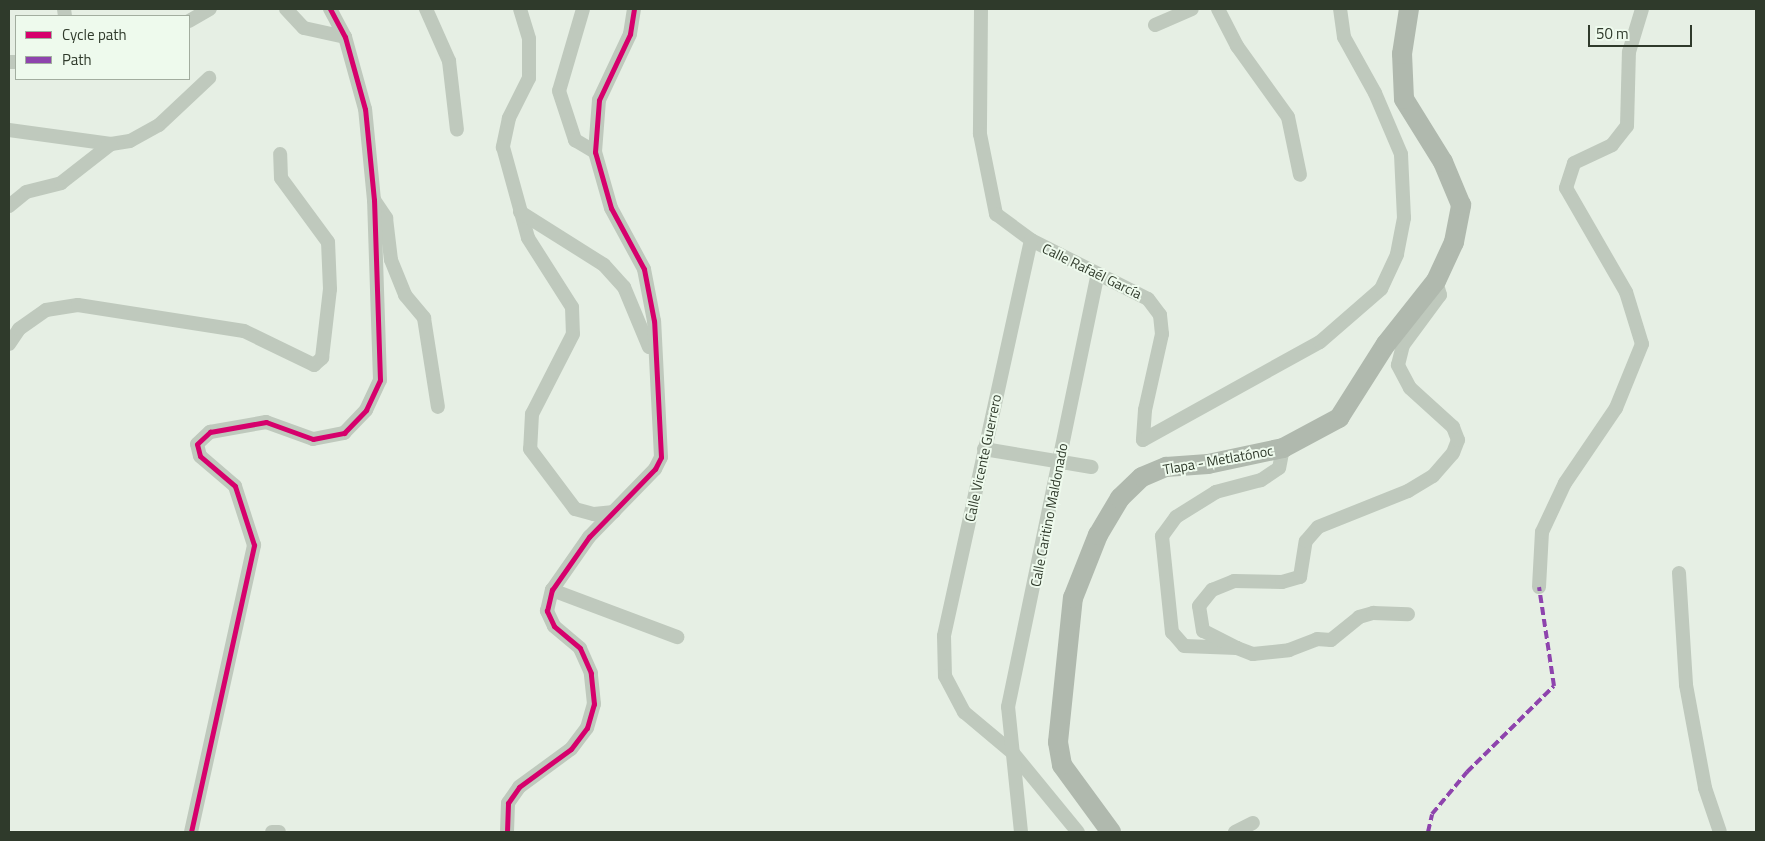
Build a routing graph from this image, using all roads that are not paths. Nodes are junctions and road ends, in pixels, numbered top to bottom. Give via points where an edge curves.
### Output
1 (210, 9) edge
2 (286, 9) edge
3 (330, 9) edge
4 (426, 9) edge
5 (520, 9) edge
6 (583, 9) edge
7 (634, 9) edge
8 (981, 9) edge
9 (1192, 9) edge
10 (1218, 9) edge
11 (1340, 9) edge
12 (1409, 9) edge
13 (1642, 9) edge
14 (190, 20) edge
15 (1155, 25) dead end
16 (345, 38) junction
17 (209, 78) dead end
18 (9, 130) edge
19 (457, 130) dead end
20 (111, 144) junction
21 (595, 152) junction
22 (280, 154) dead end
23 (1300, 174) dead end
24 (374, 200) junction
25 (9, 206) edge
26 (520, 212) junction
27 (1031, 240) junction
28 (1097, 276) junction
29 (1436, 281) junction
30 (9, 344) edge
31 (654, 362) junction
32 (438, 407) dead end
33 (1283, 448) junction
34 (984, 449) junction
35 (1059, 463) junction
36 (1091, 467) dead end
37 (614, 512) junction
38 (1678, 573) dead end
39 (1539, 587) dead end
40 (552, 590) junction
41 (1408, 614) dead end
42 (677, 637) dead end
43 (1237, 648) junction
44 (1013, 754) junction
45 (1253, 823) dead end
46 (191, 832) edge
47 (272, 832) edge
48 (278, 832) edge
49 (507, 832) edge
50 (1021, 832) edge
51 (1078, 832) edge
52 (1111, 832) edge
53 (1235, 832) edge
54 (1720, 832) edge

1 - 14 street
2 - 16 street via 304,28
3 - 16 street
4 - 19 street via 449,61
5 - 26 street via 529,39 529,78 509,118 503,147
6 - 21 street via 559,91 575,140
7 - 21 street via 630,34 599,100 594,122
8 - 27 street, Calle Rafaél García via 980,134 996,214
9 - 15 street
10 - 23 street via 1237,46 1288,117
11 - 28 street, Calle Rafaél García via 1344,37 1401,154 1404,218 1398,254 1381,289 1320,342 1143,440 1145,410 1162,334 1160,315 1148,299
12 - 29 main road, Tlapa - Metlatónoc via 1402,54 1404,99 1443,162 1461,205 1454,242
13 - 39 street via 1629,52 1626,126 1612,144 1574,163 1566,188 1626,292 1642,344 1616,408 1566,483 1542,532
16 - 24 street via 365,109
17 - 20 street via 159,125 130,141
18 - 20 street
20 - 25 street via 61,183 26,192
21 - 31 street via 611,208 644,269 654,321
22 - 30 street via 281,178 328,242 330,289 322,358 314,365 244,331 78,305 46,310 19,329
24 - 32 street via 386,218 391,260 405,295 424,318
24 - 46 street via 380,380 366,410 344,433 326,439 296,436 266,422 210,432 197,444 200,456 236,486 254,545
26 - 31 street via 604,265 624,287 640,318
26 - 37 street via 528,238 572,307 573,334 532,414 530,449 575,509 594,514
27 - 28 street, Calle Rafaél García
27 - 34 street, Calle Vicente Guerrero
28 - 35 street, Calle Caritino Maldonado
29 - 33 main road, Tlapa - Metlatónoc via 1386,344 1338,418
29 - 43 street via 1440,294 1403,345 1398,365 1410,388 1453,427 1458,440 1453,453 1433,476 1408,491 1318,527 1306,541 1300,577 1282,582 1234,582 1212,590 1199,606 1203,631
31 - 37 street via 660,457
33 - 43 street via 1279,468 1261,480 1216,492 1176,517 1162,536 1172,632 1184,646
33 - 52 main road, Tlapa - Metlatónoc via 1208,464 1166,467 1142,477 1120,498 1098,535 1073,598 1058,742 1062,765
34 - 35 street
34 - 44 street, Calle Vicente Guerrero via 944,636 945,676 964,712
35 - 36 street
35 - 44 street, Calle Caritino Maldonado via 1008,707
37 - 40 street via 589,537
38 - 54 street via 1686,685 1705,788
40 - 42 street
40 - 49 street via 547,611 554,626 580,648 591,673 594,704 587,728 571,749 519,787 508,803
41 - 43 street via 1373,613 1359,617 1341,636 1302,643 1289,650 1253,654
44 - 50 street, Calle Caritino Maldonado
44 - 51 street
45 - 53 street
47 - 48 street

